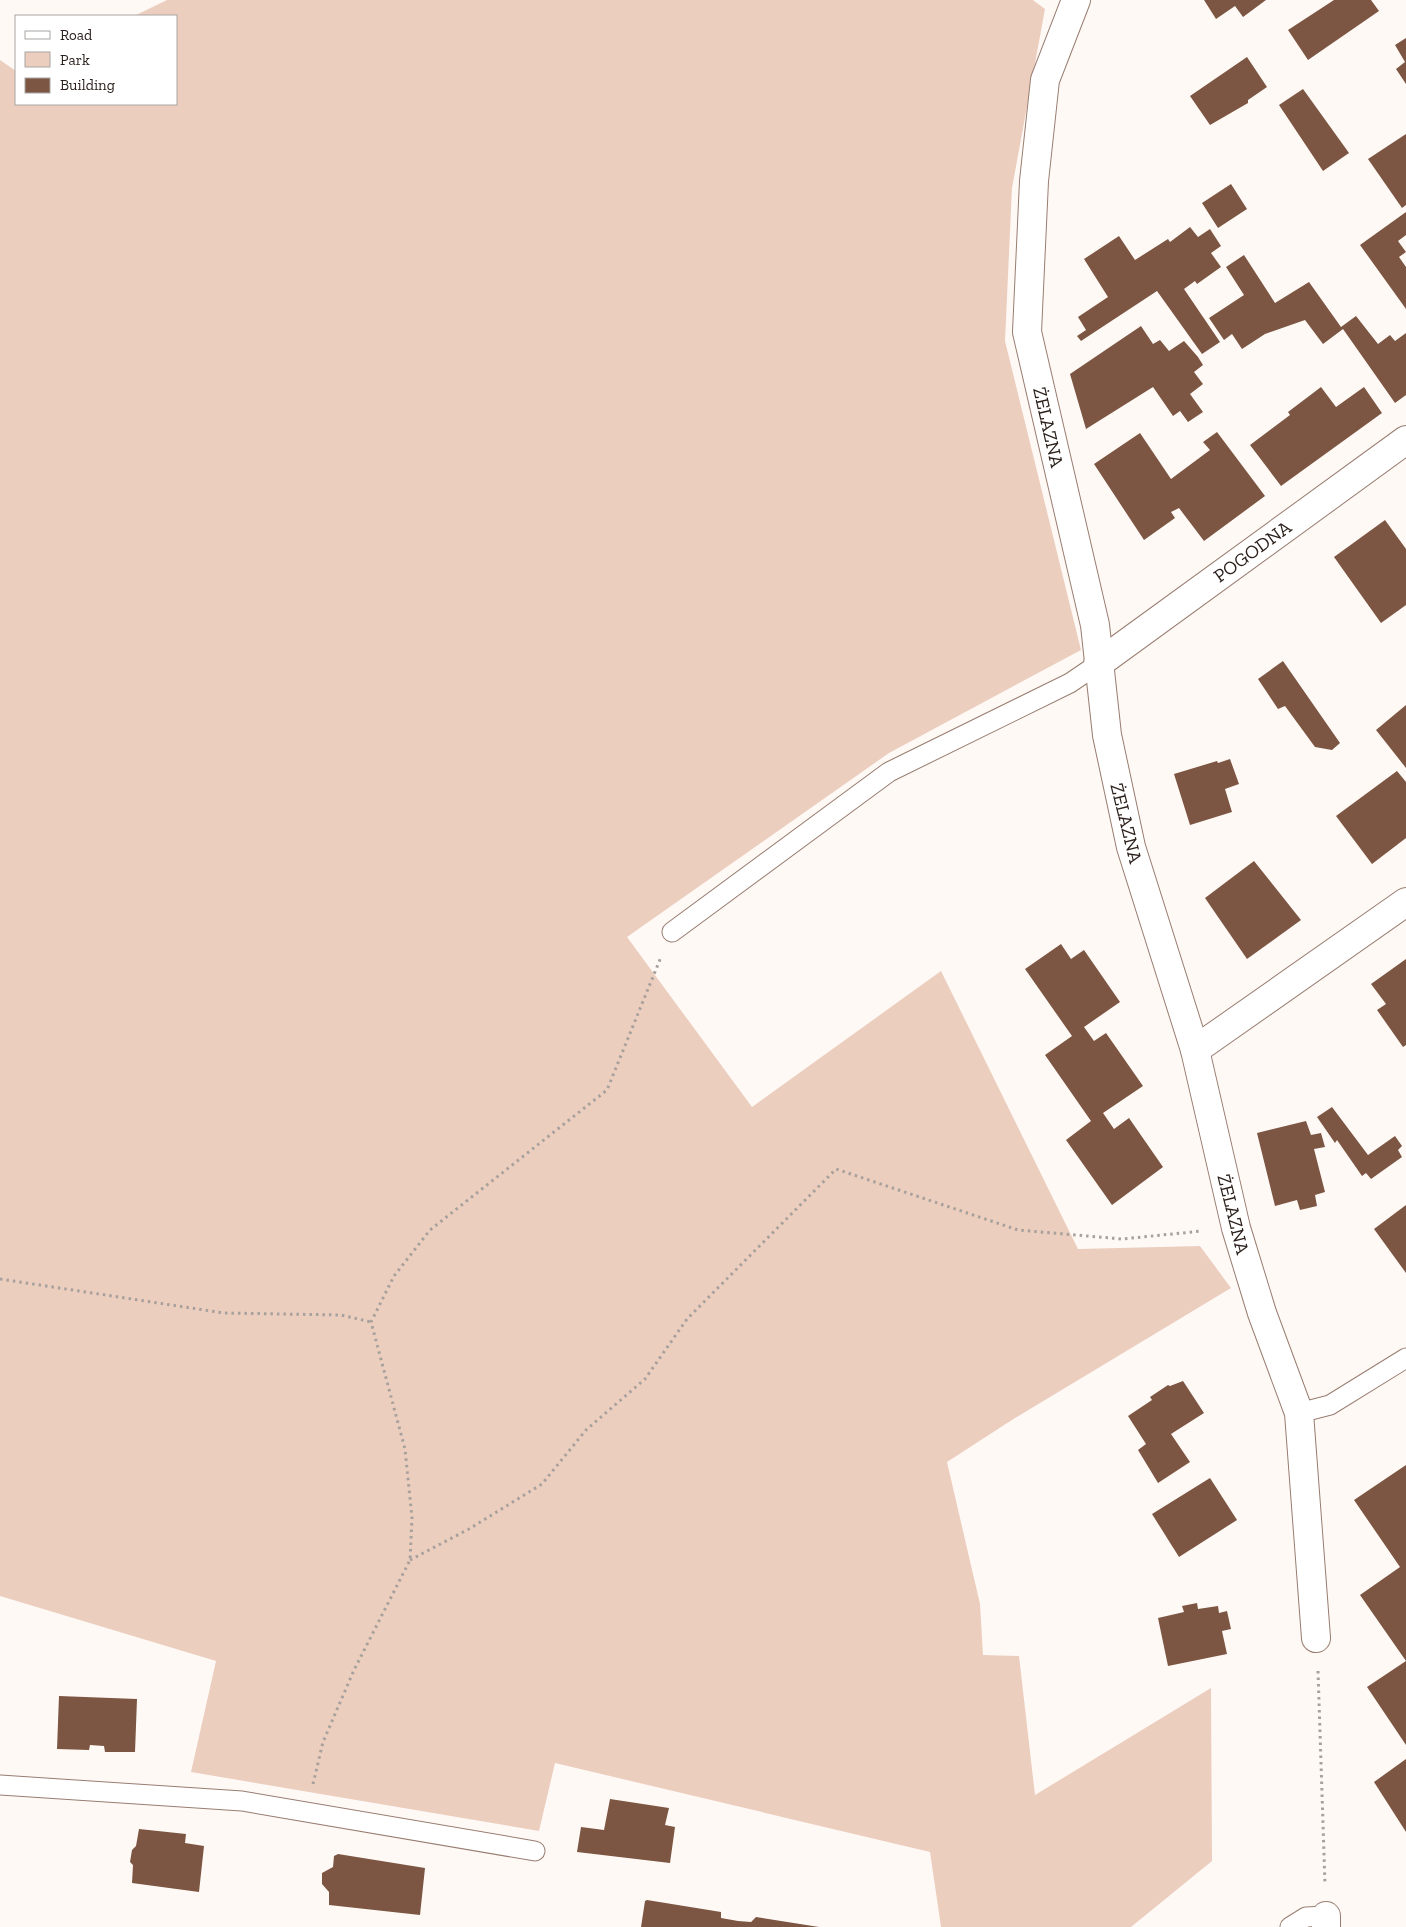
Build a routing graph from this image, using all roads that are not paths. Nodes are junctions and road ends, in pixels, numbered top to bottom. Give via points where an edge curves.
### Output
1 (1076, 0) edge
2 (1406, 440) edge
3 (1098, 664) junction
4 (1406, 902) edge
5 (672, 932) road end
6 (1195, 1050) junction
7 (1406, 1358) edge
8 (1300, 1413) junction
9 (1316, 1638) road end
10 (0, 1785) edge
11 (535, 1851) dead end
12 (1326, 1921) edge
13 (1290, 1927) edge

1 - 3 street, ŻELAZNA via 1045,80 1034,181 1027,332 1095,625
2 - 3 street, POGODNA
3 - 5 lane via 1070,683 889,772
3 - 6 street, ŻELAZNA via 1107,735 1131,847
4 - 6 street
6 - 8 street, ŻELAZNA via 1236,1228 1262,1314
7 - 8 lane via 1330,1406
8 - 9 street, ŻELAZNA
10 - 11 lane via 242,1801
12 - 13 lane via 1306,1917

